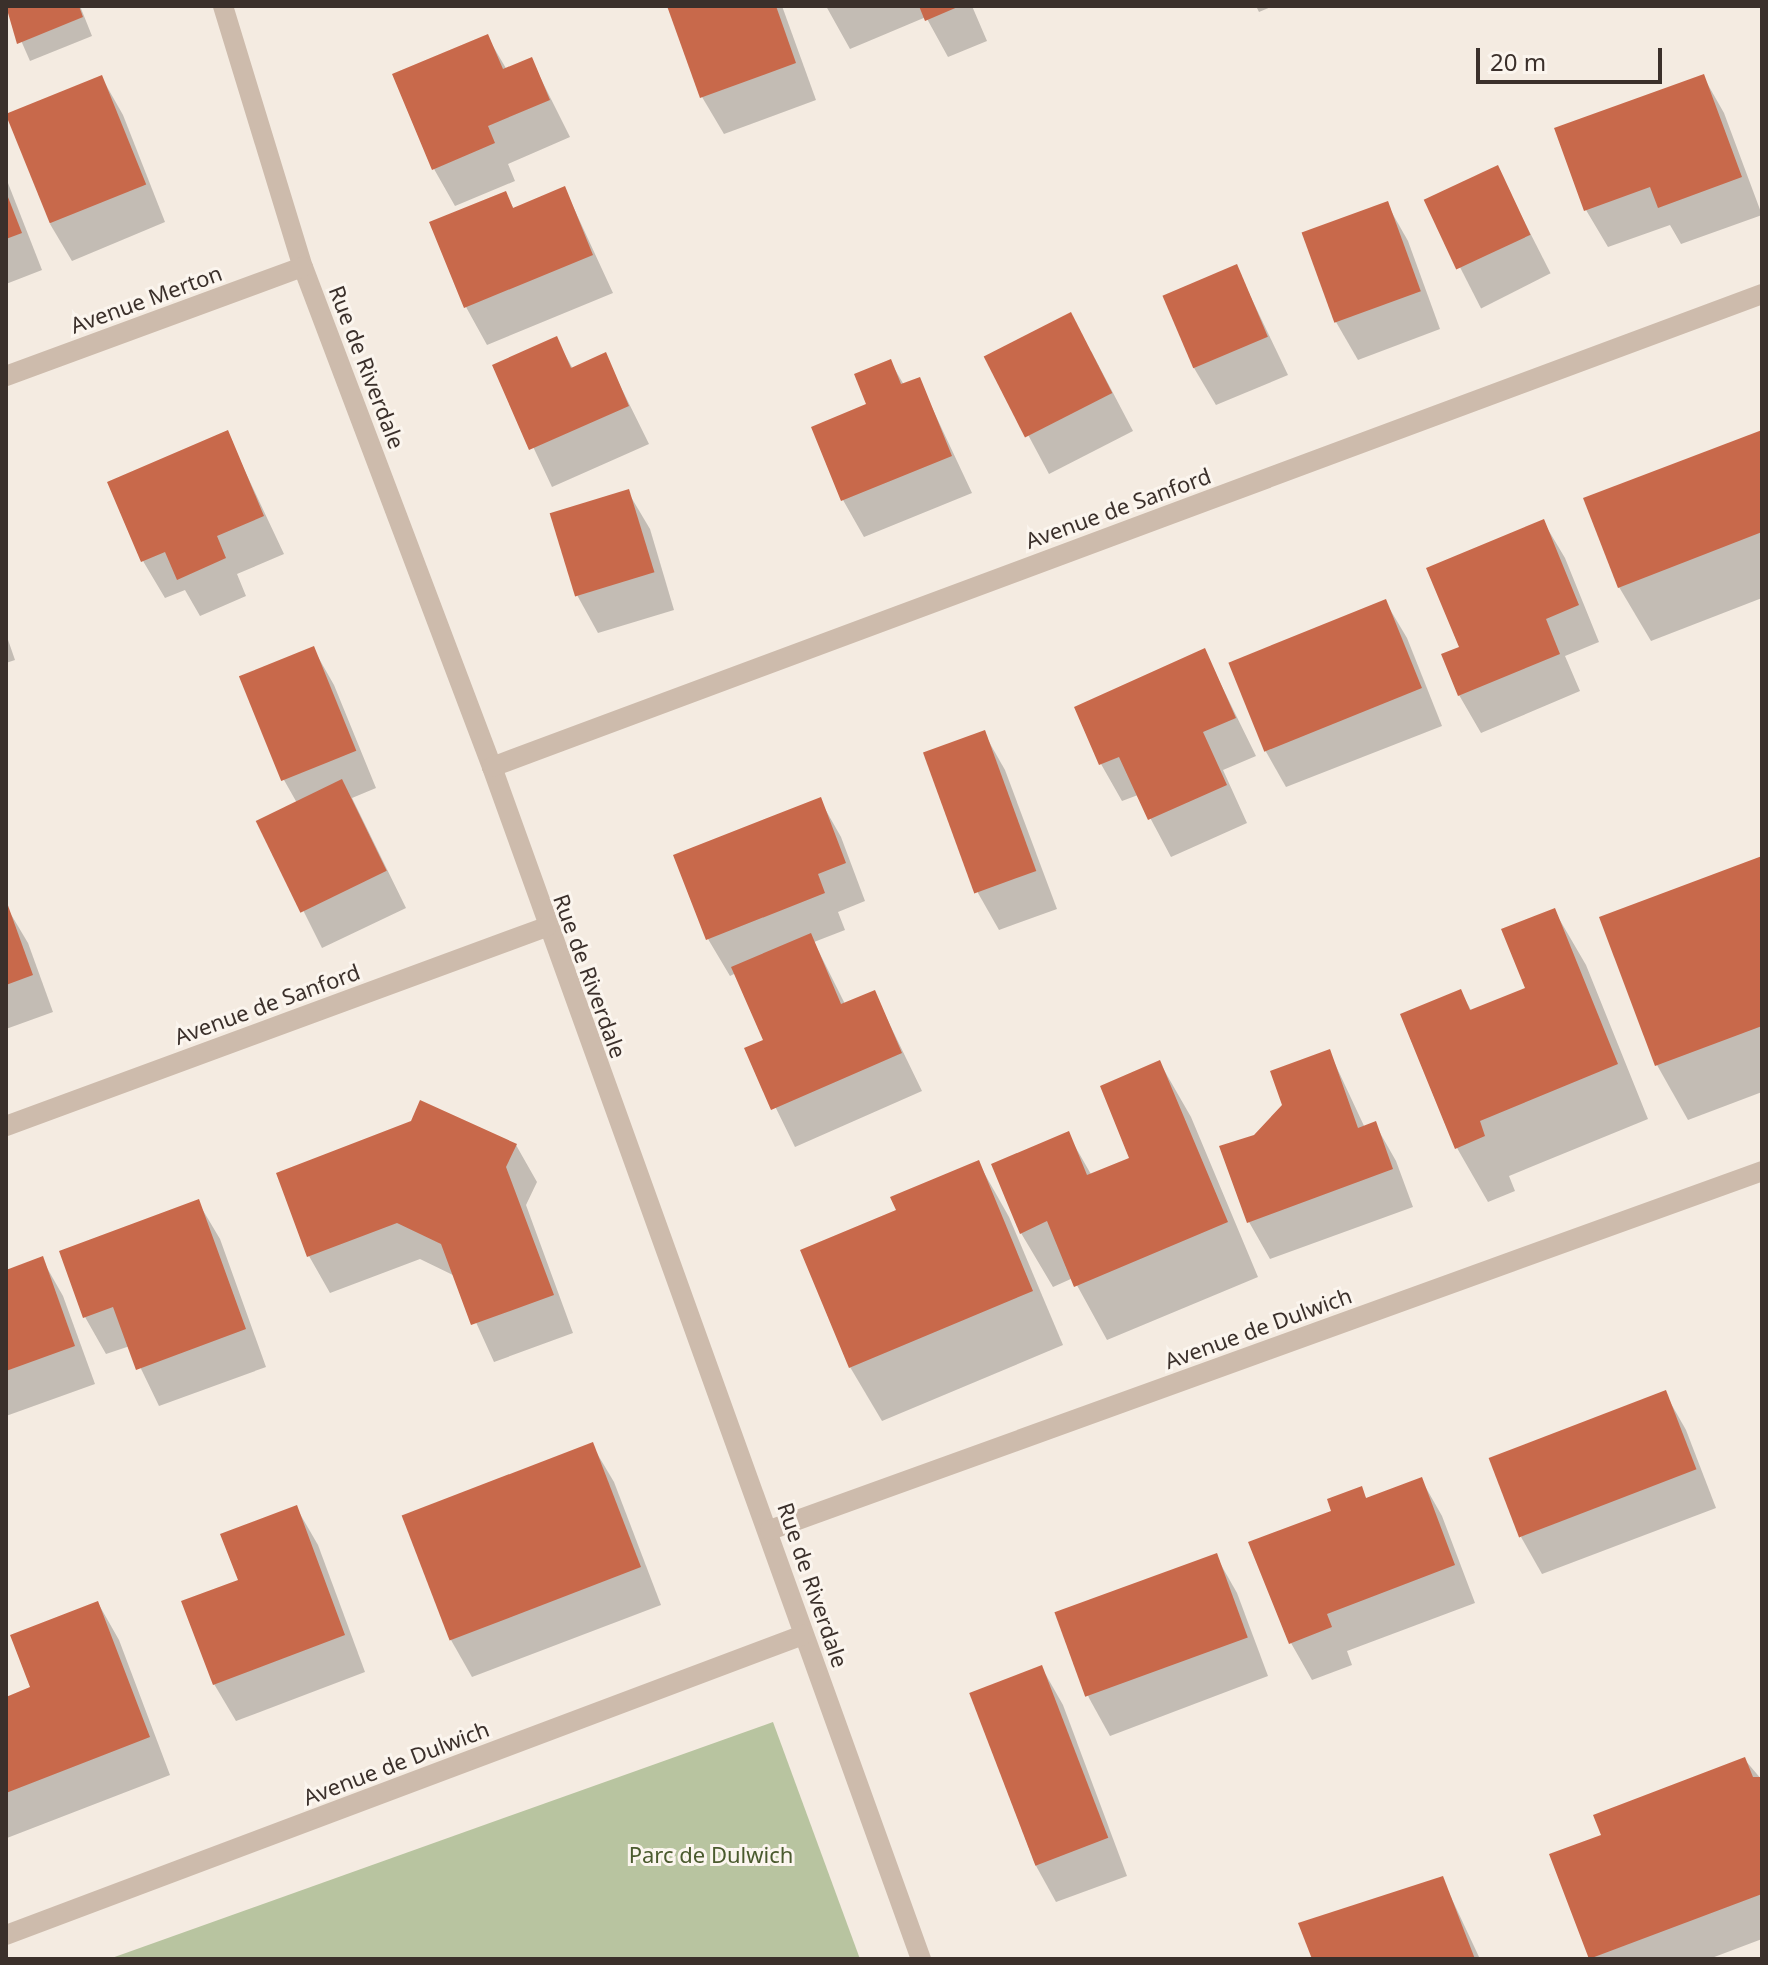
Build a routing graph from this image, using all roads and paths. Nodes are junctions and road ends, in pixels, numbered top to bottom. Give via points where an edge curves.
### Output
1 (223, 6) edge
2 (303, 267) junction
3 (1762, 294) edge
4 (6, 376) edge
5 (492, 767) junction
6 (546, 927) junction
7 (6, 1126) edge
8 (1762, 1171) edge
9 (770, 1530) junction
10 (803, 1635) junction
11 (6, 1935) edge
12 (921, 1959) edge

1 - 2 street, Rue de Riverdale
2 - 4 street, Avenue Merton
2 - 5 street, Rue de Riverdale
3 - 5 street, Avenue de Sanford
5 - 6 street, Rue de Riverdale
6 - 7 street, Avenue de Sanford
6 - 9 street, Rue de Riverdale
8 - 9 street, Avenue de Dulwich
9 - 10 street, Rue de Riverdale
10 - 11 street, Avenue de Dulwich
10 - 12 street, Rue de Riverdale

